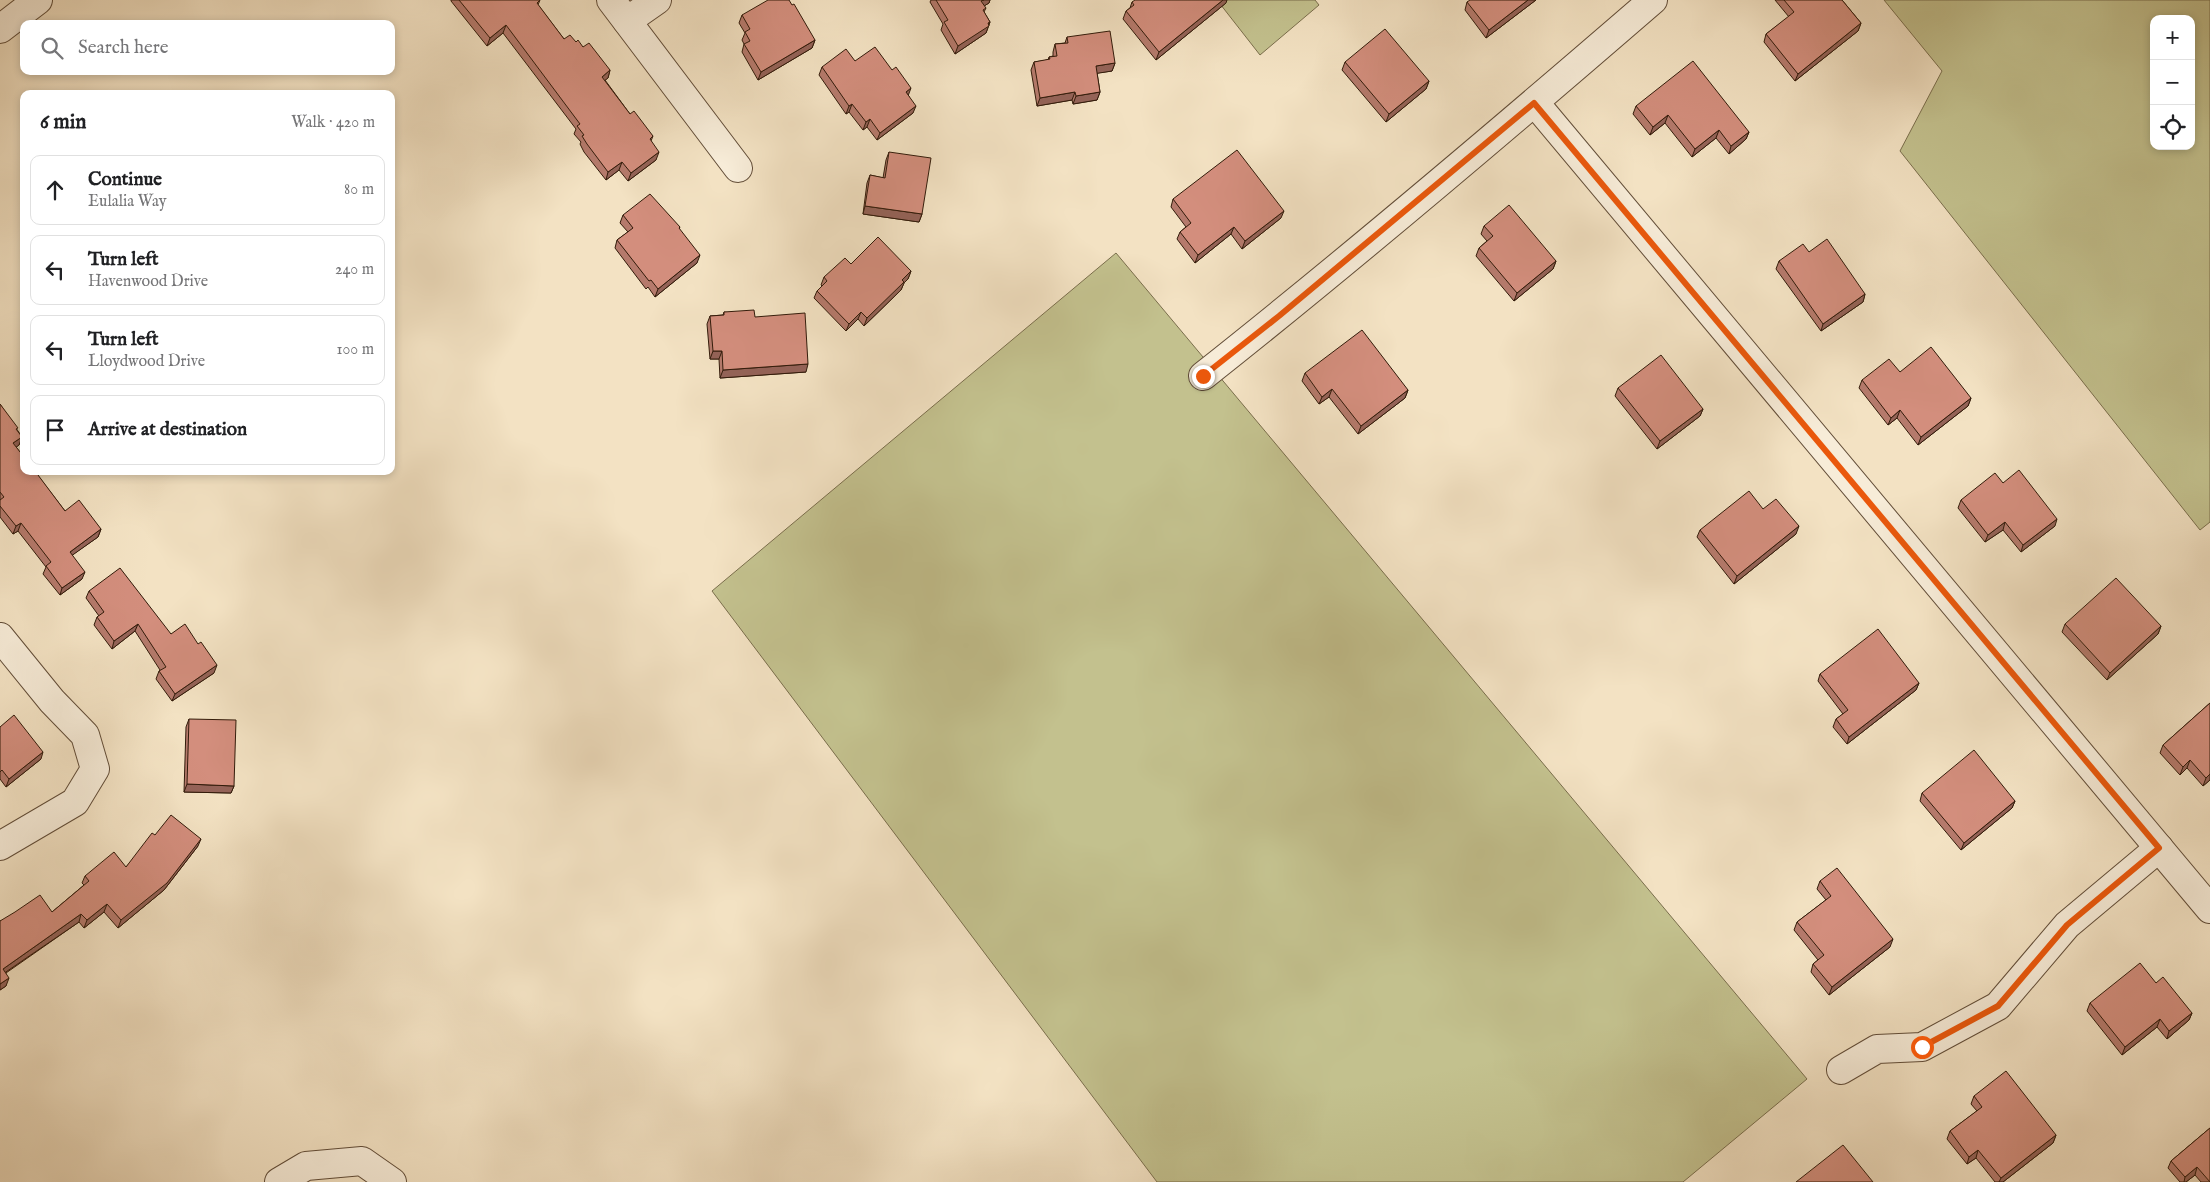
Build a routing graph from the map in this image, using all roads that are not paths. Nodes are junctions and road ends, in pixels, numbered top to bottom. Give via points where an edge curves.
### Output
1 (38, 0) edge
2 (610, 0) edge
3 (658, 0) edge
4 (1653, 0) edge
5 (627, 21) junction
6 (0, 29) edge
7 (1534, 103) junction
8 (738, 168) dead end
9 (1203, 376) dead end
10 (0, 637) edge
11 (0, 846) edge
12 (2159, 848) junction
13 (2210, 909) edge
14 (1841, 1070) dead end
15 (279, 1182) edge
16 (392, 1182) edge

1 - 6 street
2 - 5 street
3 - 5 street
4 - 7 street
5 - 8 street
7 - 9 street
7 - 12 street
10 - 11 street via 52,701 85,735 95,769 75,802
12 - 13 street
12 - 14 street via 2067,925 1998,1006 1922,1047 1877,1049
15 - 16 street via 306,1166 362,1161

